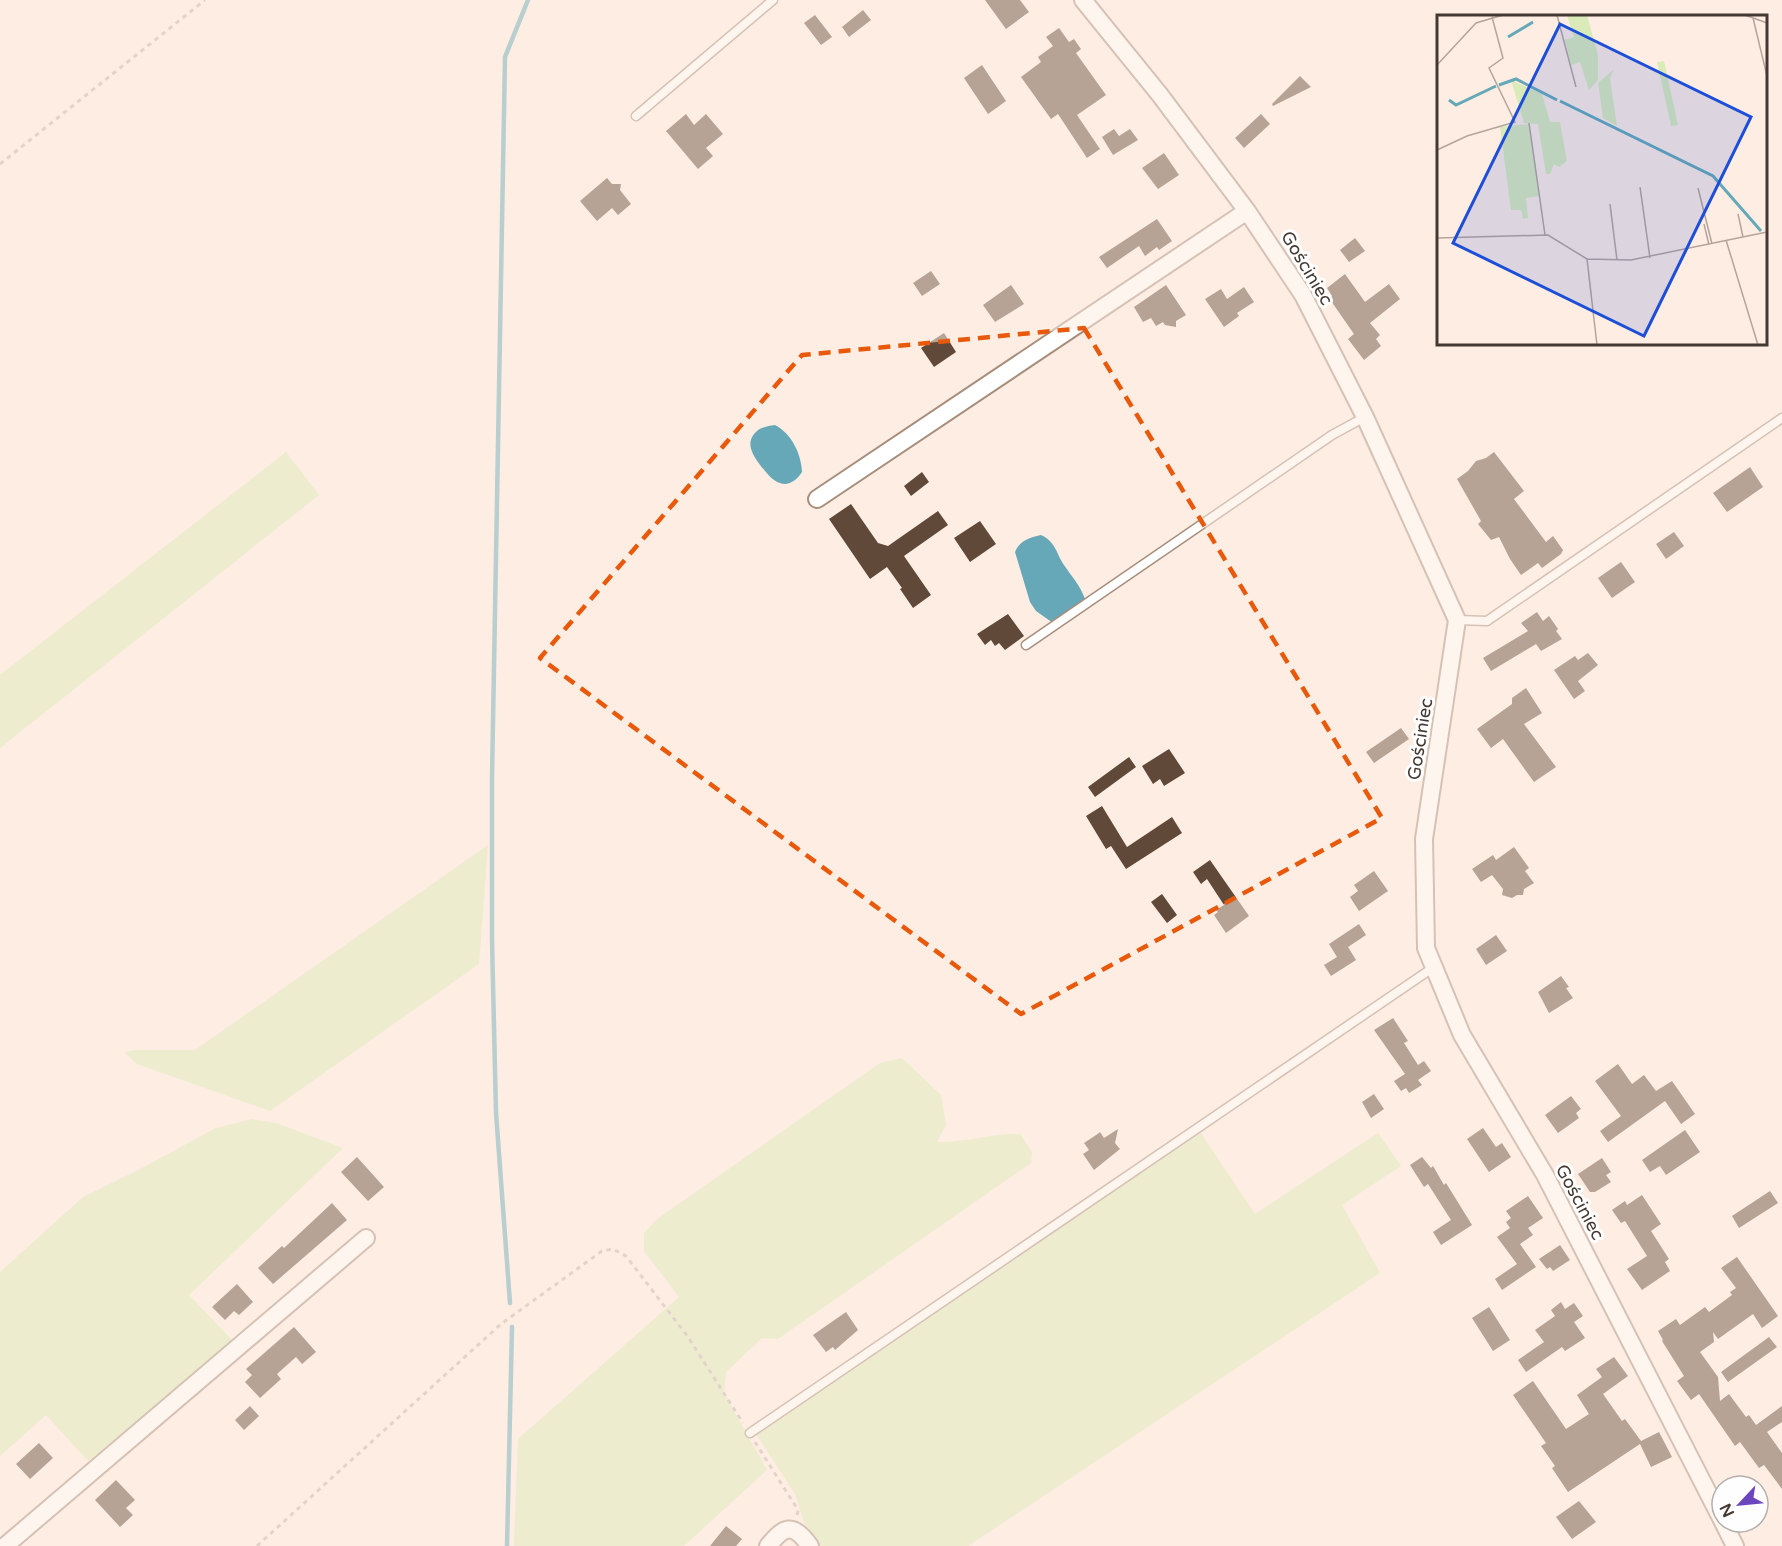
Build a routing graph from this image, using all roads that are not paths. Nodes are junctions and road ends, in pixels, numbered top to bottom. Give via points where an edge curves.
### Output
1 (773, 0) edge
2 (1083, 0) edge
3 (636, 116) dead end
4 (1247, 211) junction
5 (1365, 417) junction
6 (1782, 418) edge
7 (817, 499) dead end
8 (1457, 620) junction
9 (1026, 645) dead end
10 (1434, 967) junction
11 (366, 1238) dead end
12 (750, 1433) dead end
13 (1710, 1496) edge
14 (5, 1546) edge
15 (768, 1546) edge
16 (810, 1546) edge

1 - 3 lane
2 - 4 street, Gościniec
4 - 5 street, Gościniec via 1303,295
4 - 7 street
5 - 8 street, Gościniec
5 - 9 lane via 1332,435
6 - 8 lane via 1487,621
8 - 10 street, Gościniec via 1425,839 1426,948
10 - 12 lane
10 - 13 street, Gościniec via 1462,1035 1545,1175
11 - 14 street
15 - 16 street via 783,1529 795,1530

